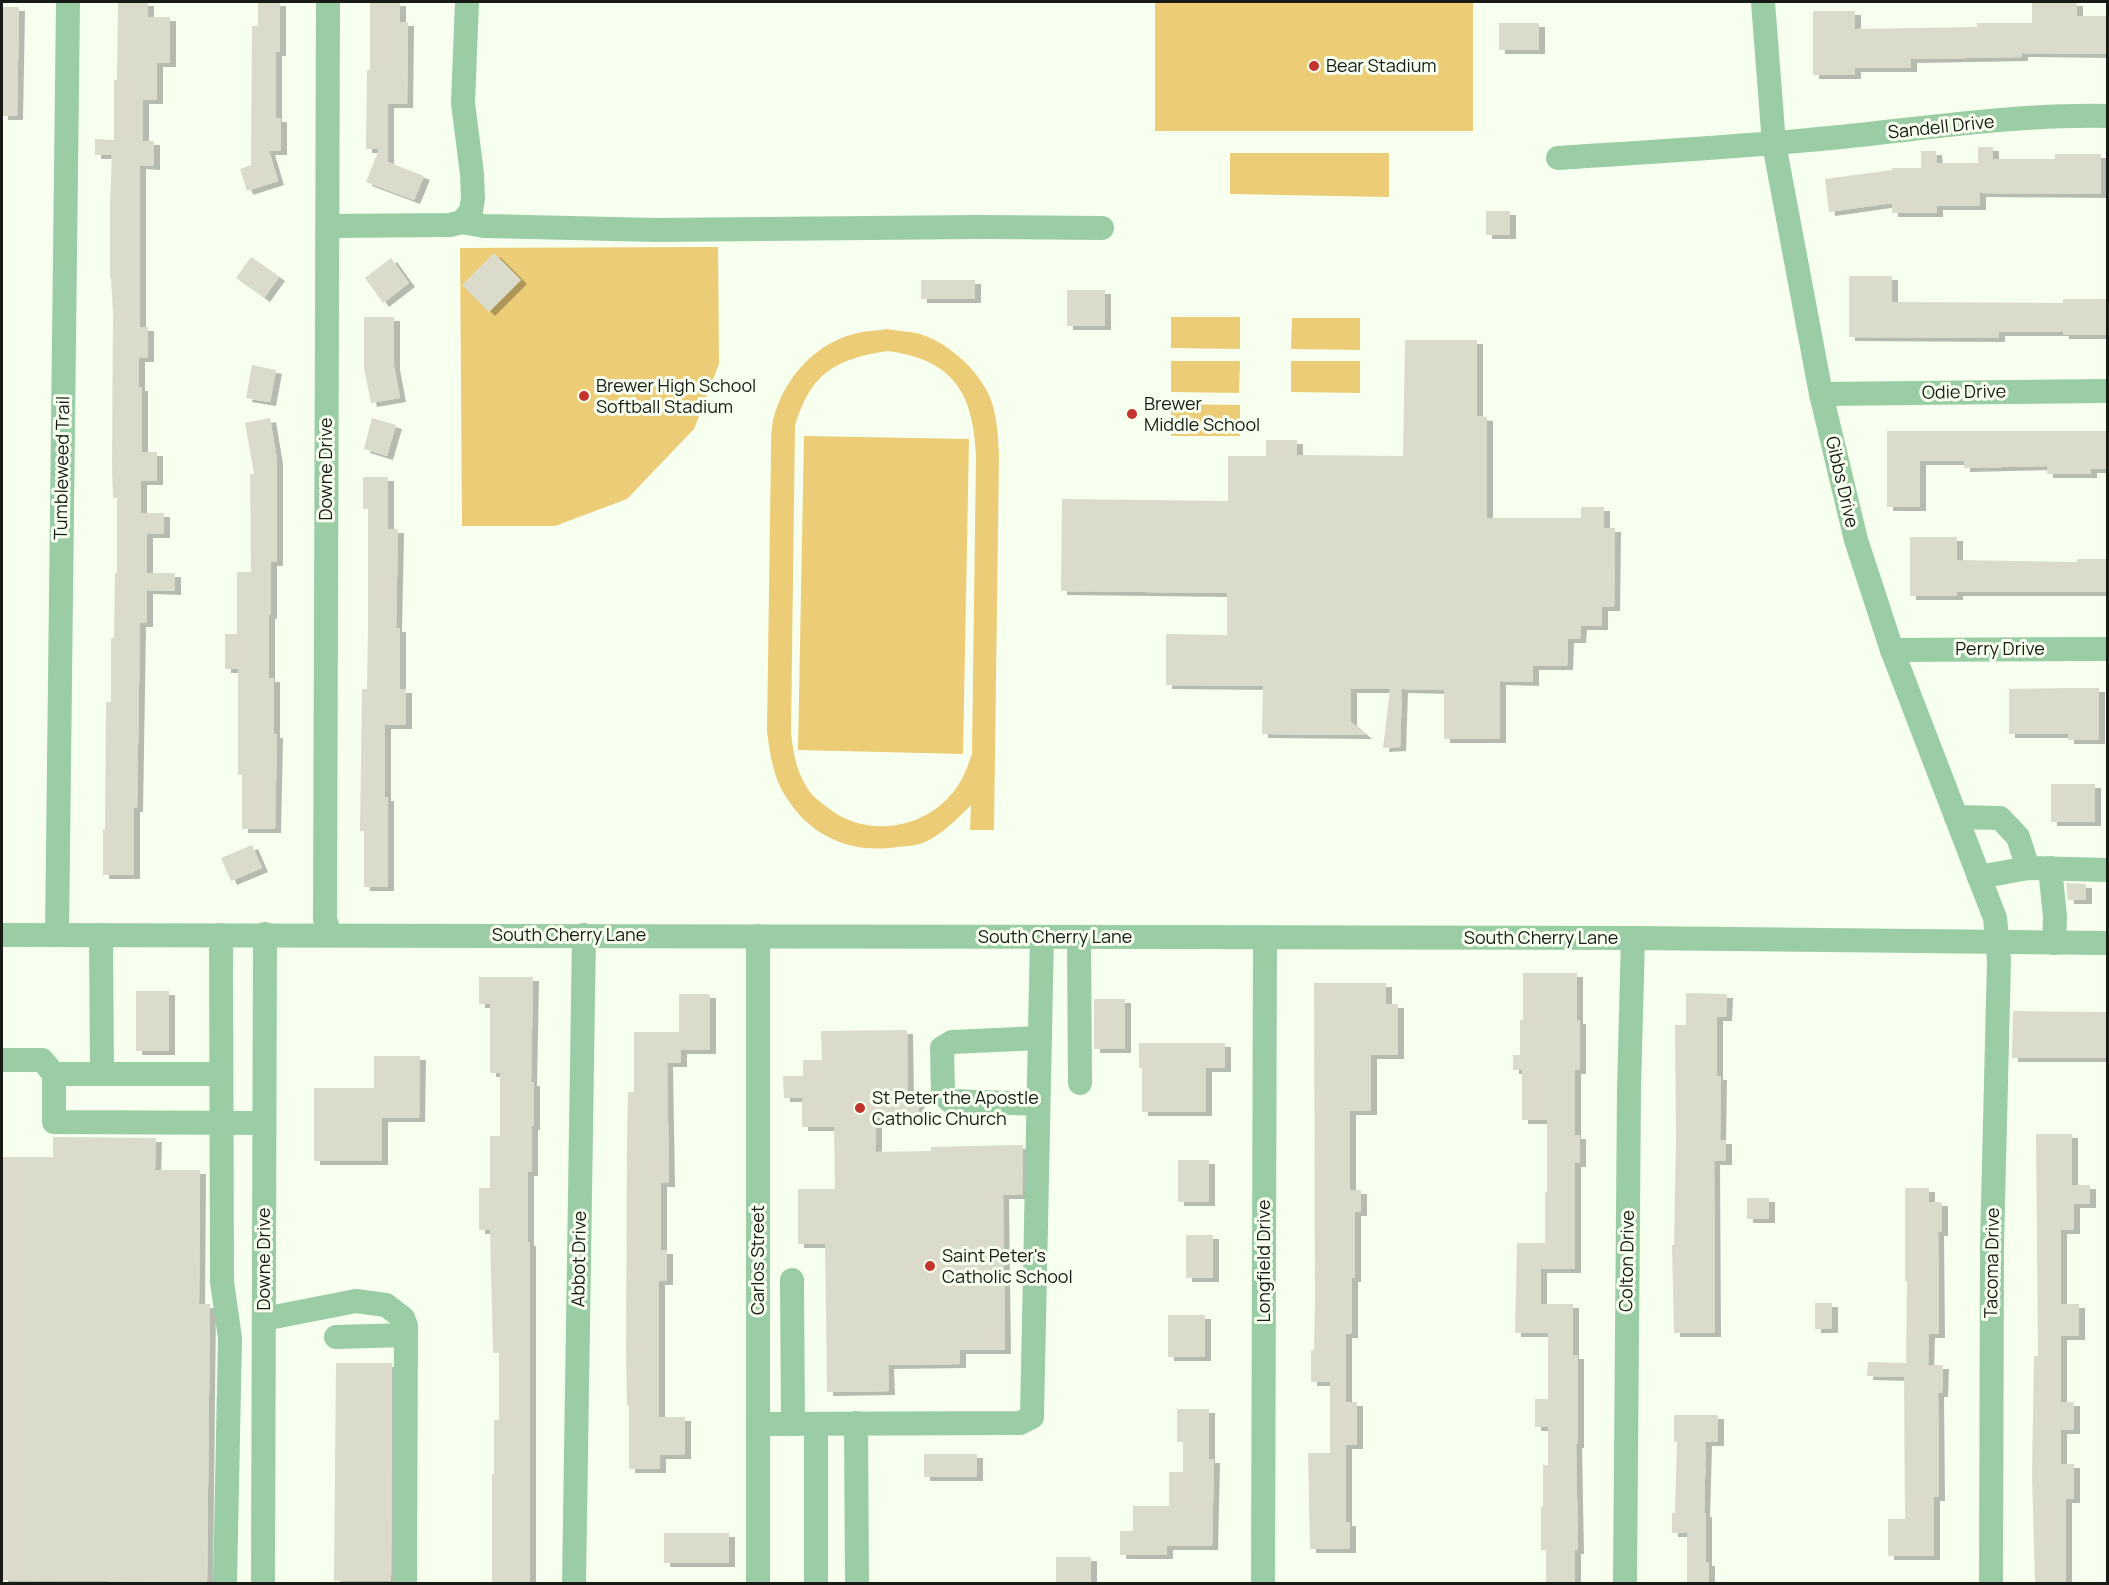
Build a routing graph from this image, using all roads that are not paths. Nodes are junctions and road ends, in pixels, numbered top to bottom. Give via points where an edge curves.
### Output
1 (68, 2) edge
2 (328, 2) edge
3 (467, 2) edge
4 (1763, 2) edge
5 (2108, 116) edge
6 (1774, 144) junction
7 (1558, 158) dead end
8 (462, 222) junction
9 (328, 226) junction
10 (1102, 228) dead end
11 (2108, 391) edge
12 (1821, 394) junction
13 (2108, 649) edge
14 (1892, 650) junction
15 (1956, 817) junction
16 (2039, 868) junction
17 (2108, 870) edge
18 (1979, 877) junction
19 (265, 934) junction
20 (2, 935) edge
21 (57, 935) junction
22 (101, 935) junction
23 (221, 935) junction
24 (330, 935) junction
25 (584, 935) junction
26 (758, 936) junction
27 (1042, 937) junction
28 (1079, 937) junction
29 (1265, 938) junction
30 (1632, 938) junction
31 (1998, 943) junction
32 (2054, 943) junction
33 (2108, 943) edge
34 (1040, 1038) junction
35 (2, 1059) edge
36 (54, 1074) junction
37 (102, 1074) junction
38 (221, 1074) junction
39 (1080, 1083) dead end
40 (1038, 1104) junction
41 (264, 1123) junction
42 (221, 1124) junction
43 (792, 1280) dead end
44 (264, 1319) junction
45 (406, 1335) junction
46 (336, 1337) dead end
47 (856, 1423) junction
48 (758, 1424) junction
49 (804, 1424) junction
50 (225, 1584) edge
51 (263, 1584) edge
52 (405, 1584) edge
53 (574, 1584) edge
54 (758, 1584) edge
55 (816, 1584) edge
56 (857, 1584) edge
57 (1263, 1584) edge
58 (1624, 1584) edge
59 (1991, 1584) edge

1 - 21 street, Tumbleweed Trail
2 - 9 street, Downe Drive
3 - 8 street via 463,103 473,198 471,211
4 - 6 street, Gibbs Drive
5 - 6 street, Sandell Drive via 2003,120
6 - 7 street, Sandell Drive
6 - 12 street, Gibbs Drive
8 - 9 street
8 - 10 street via 484,226 655,230
9 - 24 street, Downe Drive via 325,919
11 - 12 street, Odie Drive
12 - 14 street, Gibbs Drive via 1856,540
13 - 14 street, Perry Drive
14 - 15 street, Gibbs Drive
15 - 16 street via 2000,818
15 - 18 street, Gibbs Drive
16 - 17 street
16 - 18 street
16 - 32 street via 2055,917
18 - 31 street, Gibbs Drive via 1995,918
19 - 23 street, South Cherry Lane
19 - 24 street, South Cherry Lane
19 - 41 street, Downe Drive
20 - 21 street, South Cherry Lane
21 - 22 street, South Cherry Lane
22 - 23 street, South Cherry Lane
22 - 37 street
23 - 38 street
24 - 25 street, South Cherry Lane
25 - 26 street, South Cherry Lane
25 - 53 street, Abbot Drive
26 - 27 street, South Cherry Lane
26 - 48 street, Carlos Street
27 - 28 street, South Cherry Lane
27 - 34 street
28 - 29 street, South Cherry Lane
28 - 39 street
29 - 30 street, South Cherry Lane
29 - 57 street, Longfield Drive
30 - 31 street, South Cherry Lane
30 - 58 street, Colton Drive
31 - 32 street, South Cherry Lane
31 - 59 street, Tacoma Drive
32 - 33 street, South Cherry Lane
34 - 40 street
34 - 40 street via 952,1042 942,1048 943,1094 950,1101
35 - 36 street via 42,1060
36 - 37 street
36 - 42 street via 54,1122
37 - 38 street
38 - 42 street
40 - 47 street via 1032,1417 1020,1423
41 - 42 street
41 - 44 street, Downe Drive
42 - 50 street via 222,1282 230,1338
43 - 49 street
44 - 45 street via 356,1301 386,1305 403,1318
44 - 51 street, Downe Drive
45 - 46 street
45 - 52 street
47 - 49 street
47 - 56 street
48 - 49 street
48 - 54 street, Carlos Street
49 - 55 street

